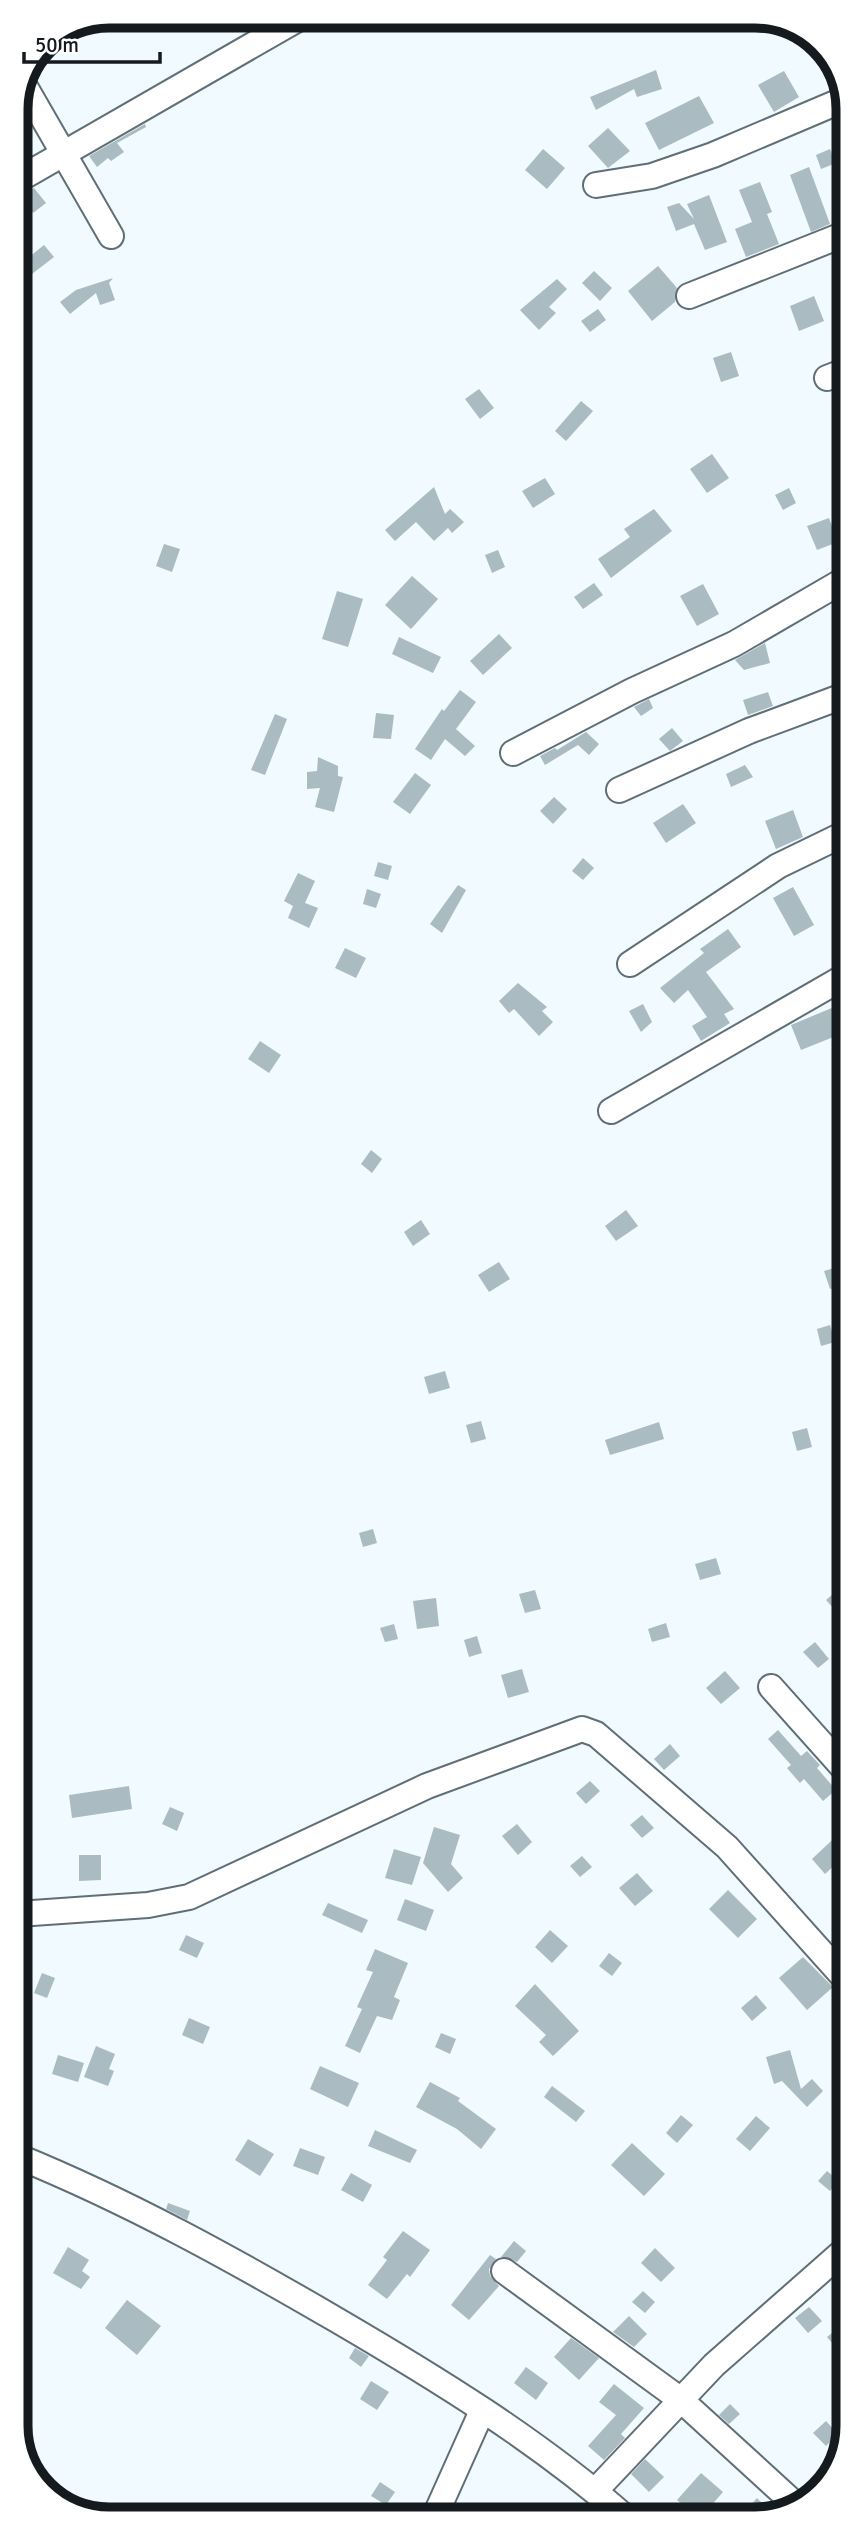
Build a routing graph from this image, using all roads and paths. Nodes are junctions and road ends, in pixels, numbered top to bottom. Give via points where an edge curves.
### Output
1 (282, 28) edge
2 (30, 95) edge
3 (835, 103) edge
4 (63, 154) junction
5 (28, 174) edge
6 (596, 185) dead end
7 (111, 236) dead end
8 (836, 238) edge
9 (690, 296) dead end
10 (836, 585) edge
11 (836, 699) edge
12 (513, 753) dead end
13 (619, 790) dead end
14 (836, 838) edge
15 (630, 964) dead end
16 (836, 982) edge
17 (611, 1111) dead end
18 (771, 1688) dead end
19 (836, 1760) edge
20 (28, 1913) edge
21 (836, 1969) edge
22 (28, 2161) edge
23 (836, 2265) edge
24 (504, 2271) dead end
25 (681, 2400) junction
26 (482, 2411) junction
27 (595, 2491) junction
28 (789, 2499) edge
29 (439, 2507) edge
30 (613, 2507) edge

1 - 4 street
2 - 4 street
3 - 6 street via 652,176
4 - 5 street
4 - 7 street
8 - 9 street
10 - 12 street via 734,644
11 - 13 street via 749,731
14 - 15 street via 778,866
16 - 17 street
18 - 19 street
20 - 21 street via 148,1905 189,1897 427,1786 582,1730 596,1734 727,1847
22 - 26 street via 206,2244 436,2378
23 - 25 street via 715,2365
24 - 25 street
25 - 27 street
25 - 28 street
26 - 27 street
26 - 29 street
27 - 30 street

